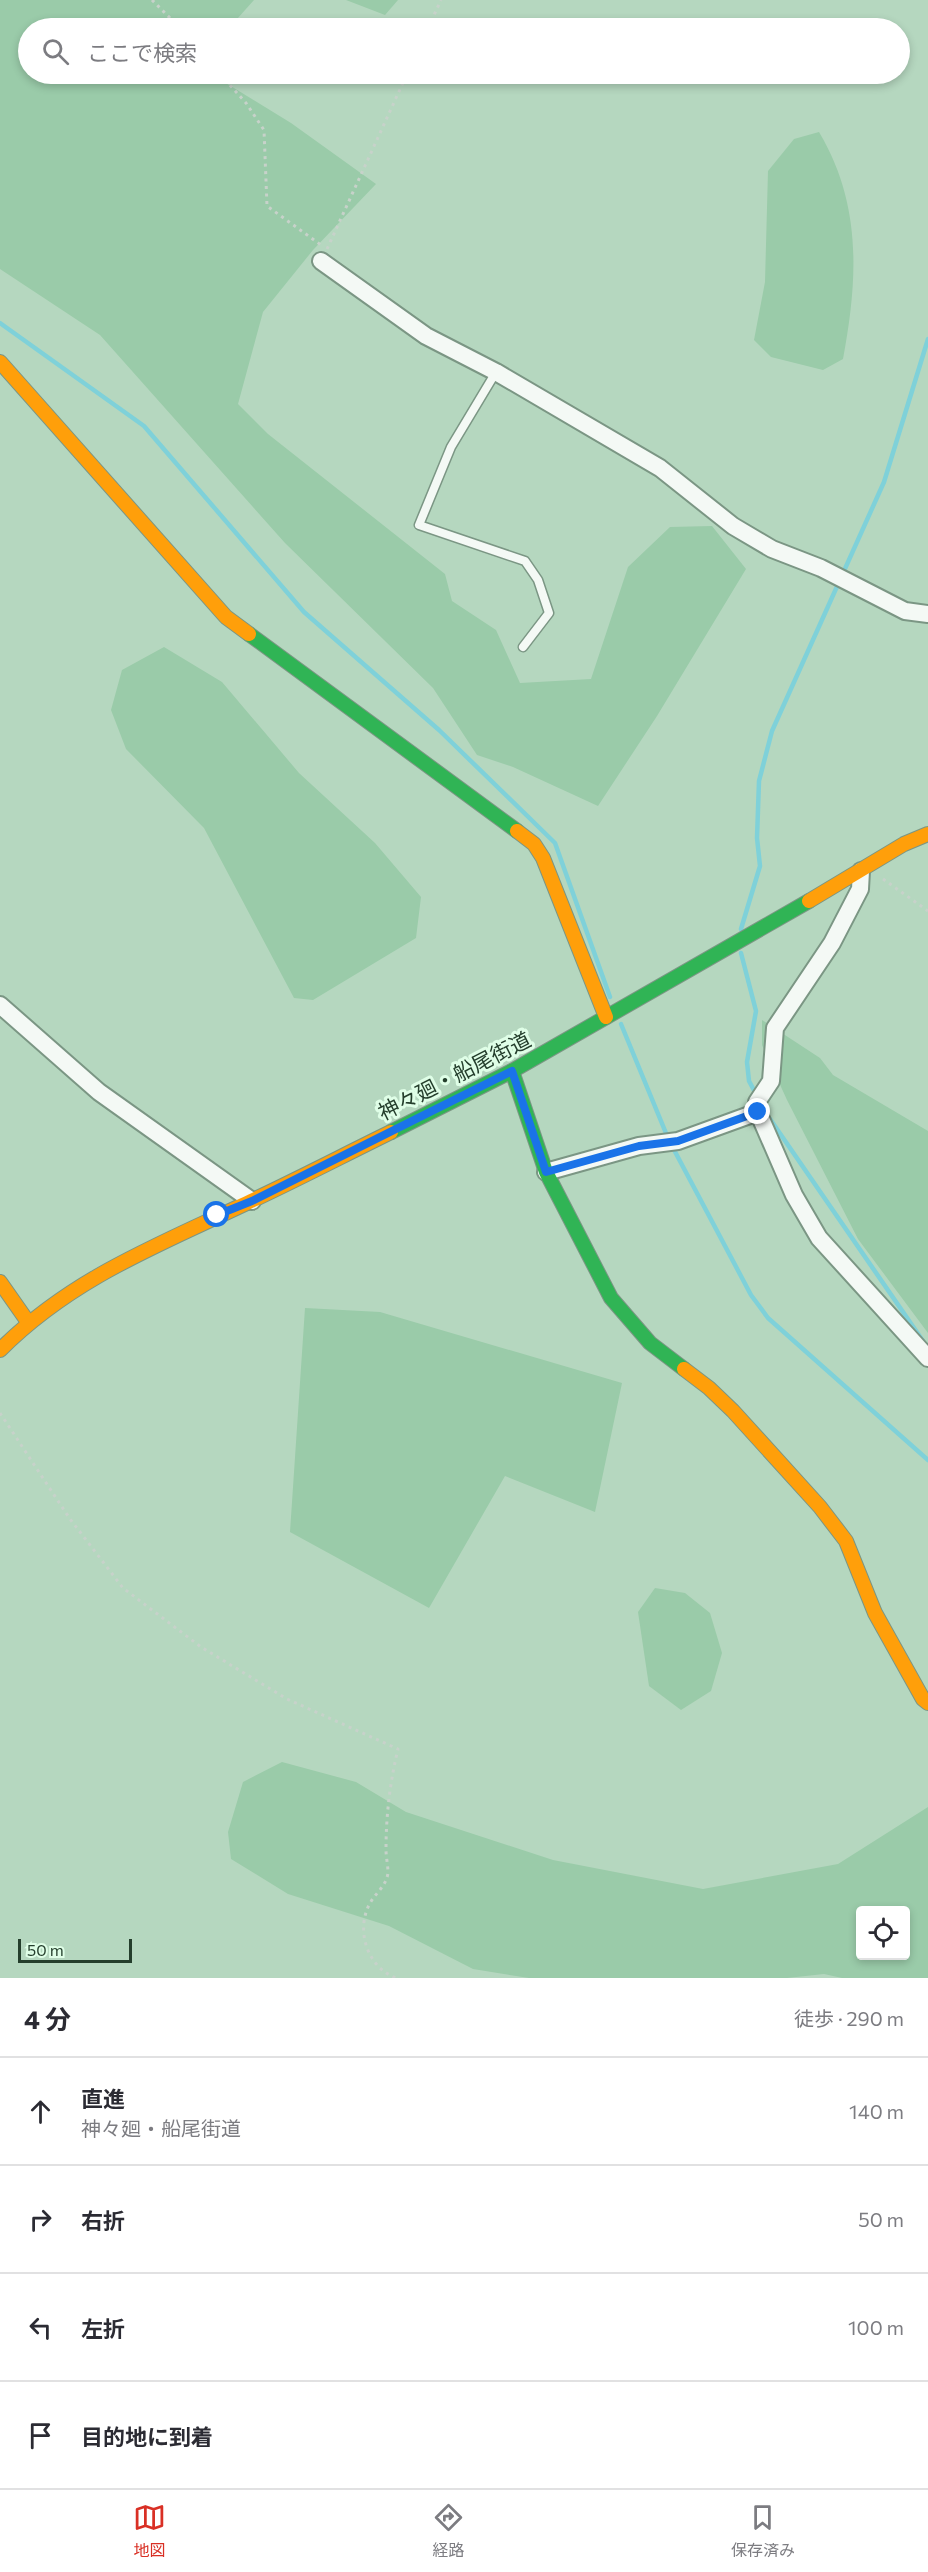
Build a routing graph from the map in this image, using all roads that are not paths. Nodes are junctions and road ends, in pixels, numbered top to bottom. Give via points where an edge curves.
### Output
1 (321, 261) dead end
2 (0, 362) edge
3 (496, 372) junction
4 (928, 614) edge
5 (524, 647) dead end
6 (928, 834) edge
7 (864, 869) junction
8 (0, 1005) edge
9 (606, 1017) junction
10 (512, 1071) junction
11 (760, 1101) junction
12 (546, 1172) junction
13 (252, 1201) junction
14 (0, 1282) edge
15 (28, 1322) junction
16 (0, 1350) edge
17 (928, 1358) edge
18 (928, 1703) edge

1 - 3 street via 426,336
2 - 9 street via 226,617 534,844
3 - 4 street via 660,468 733,526 762,543 905,611
3 - 5 lane via 451,447 419,525 525,561 538,579 549,613
6 - 7 street, 神々廻・船尾街道
7 - 9 street, 神々廻・船尾街道
7 - 11 street via 860,889 832,943 775,1028 771,1081
8 - 13 street via 99,1092
9 - 10 street, 神々廻・船尾街道
10 - 12 street
10 - 13 street, 神々廻・船尾街道
11 - 12 street via 678,1141 639,1146
11 - 17 street via 794,1195 819,1238
12 - 18 street via 611,1298 650,1343 733,1411 846,1541 875,1613
13 - 15 street, 神々廻・船尾街道 via 129,1257
14 - 15 street
15 - 16 street, 神々廻・船尾街道

